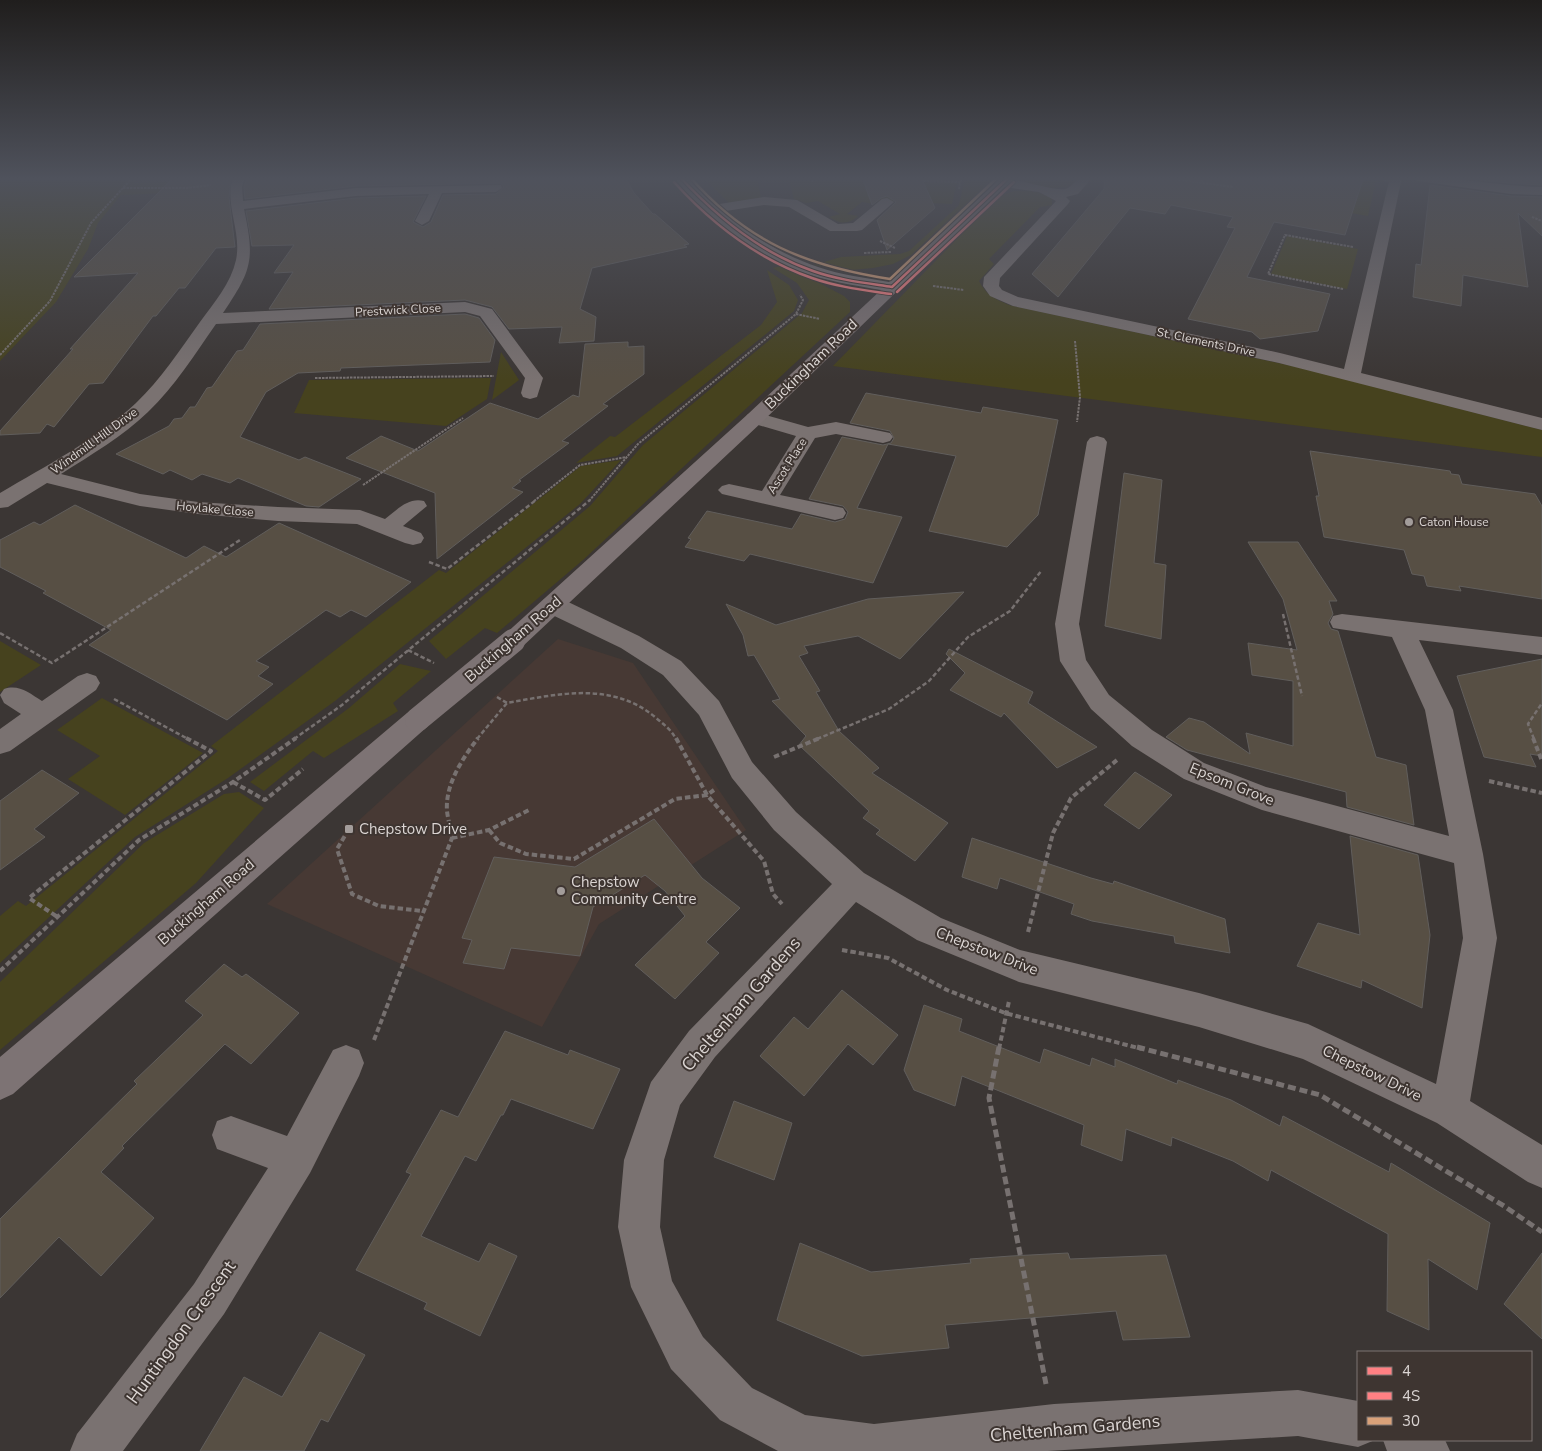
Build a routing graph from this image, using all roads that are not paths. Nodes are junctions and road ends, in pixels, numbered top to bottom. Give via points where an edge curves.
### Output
1 (244, 245) edge
2 (763, 245) edge
3 (937, 245) edge
4 (1022, 245) edge
5 (1381, 245) edge
6 (894, 285) junction
7 (211, 319) junction
8 (1352, 375) junction
9 (530, 393) dead end
10 (755, 418) junction
11 (1542, 424) edge
12 (808, 434) junction
13 (884, 437) dead end
14 (1097, 442) dead end
15 (44, 476) junction
16 (729, 490) dead end
17 (767, 499) junction
18 (0, 502) edge
19 (416, 506) dead end
20 (835, 513) dead end
21 (387, 528) junction
22 (413, 538) dead end
23 (553, 605) junction
24 (1342, 622) dead end
25 (1401, 629) junction
26 (1542, 646) edge
27 (87, 683) dead end
28 (13, 696) dead end
29 (42, 714) junction
30 (0, 743) edge
31 (1468, 854) junction
32 (853, 883) junction
33 (346, 1064) road end
34 (0, 1080) edge
35 (1450, 1110) junction
36 (230, 1134) dead end
37 (296, 1159) junction
38 (1542, 1168) edge
39 (1357, 1424) edge
40 (1408, 1441) edge
41 (94, 1451) edge
42 (1426, 1451) edge

1 - 7 street, Windmill Hill Drive via 243,260
2 - 6 main road via 802,266 830,275
3 - 6 main road, Buckingham Road
4 - 8 street, St. Clements Drive via 992,277 991,286 996,294 1013,301
5 - 8 street
6 - 10 main road, Buckingham Road
7 - 9 street, Prestwick Close via 465,307 486,312 534,378
7 - 15 street, Windmill Hill Drive via 176,369 132,416
8 - 11 street, St. Clements Drive
10 - 12 street, Ascot Place
10 - 23 main road, Buckingham Road
12 - 13 street, Ascot Place via 836,428
12 - 17 street, Ascot Place
14 - 31 street, Epsom Grove via 1067,624 1073,661 1100,702 1142,738 1194,771 1262,798
15 - 18 street, Windmill Hill Drive
15 - 21 street, Hoylake Close via 140,500 198,508 360,517
16 - 17 street, Ascot Place
17 - 20 street, Ascot Place
19 - 21 street
21 - 22 street, Hoylake Close
23 - 32 street, Chepstow Drive via 630,642 672,668 709,708 742,770 785,821
23 - 34 main road, Buckingham Road, bridge
24 - 25 street
25 - 26 street
25 - 31 street via 1440,710
27 - 29 street
28 - 29 street
29 - 30 street
31 - 35 street via 1480,938
32 - 35 street, Chepstow Drive via 929,929 1019,966 1200,1010 1308,1042
32 - 39 street, Cheltenham Gardens via 702,1044 664,1095 644,1160 639,1227 652,1286 687,1353 736,1404 801,1438 874,1448 1054,1427 1298,1413
33 - 37 street, Huntingdon Crescent
35 - 38 street, Chepstow Drive
36 - 37 street
37 - 41 street, Huntingdon Crescent via 209,1299
40 - 42 street

